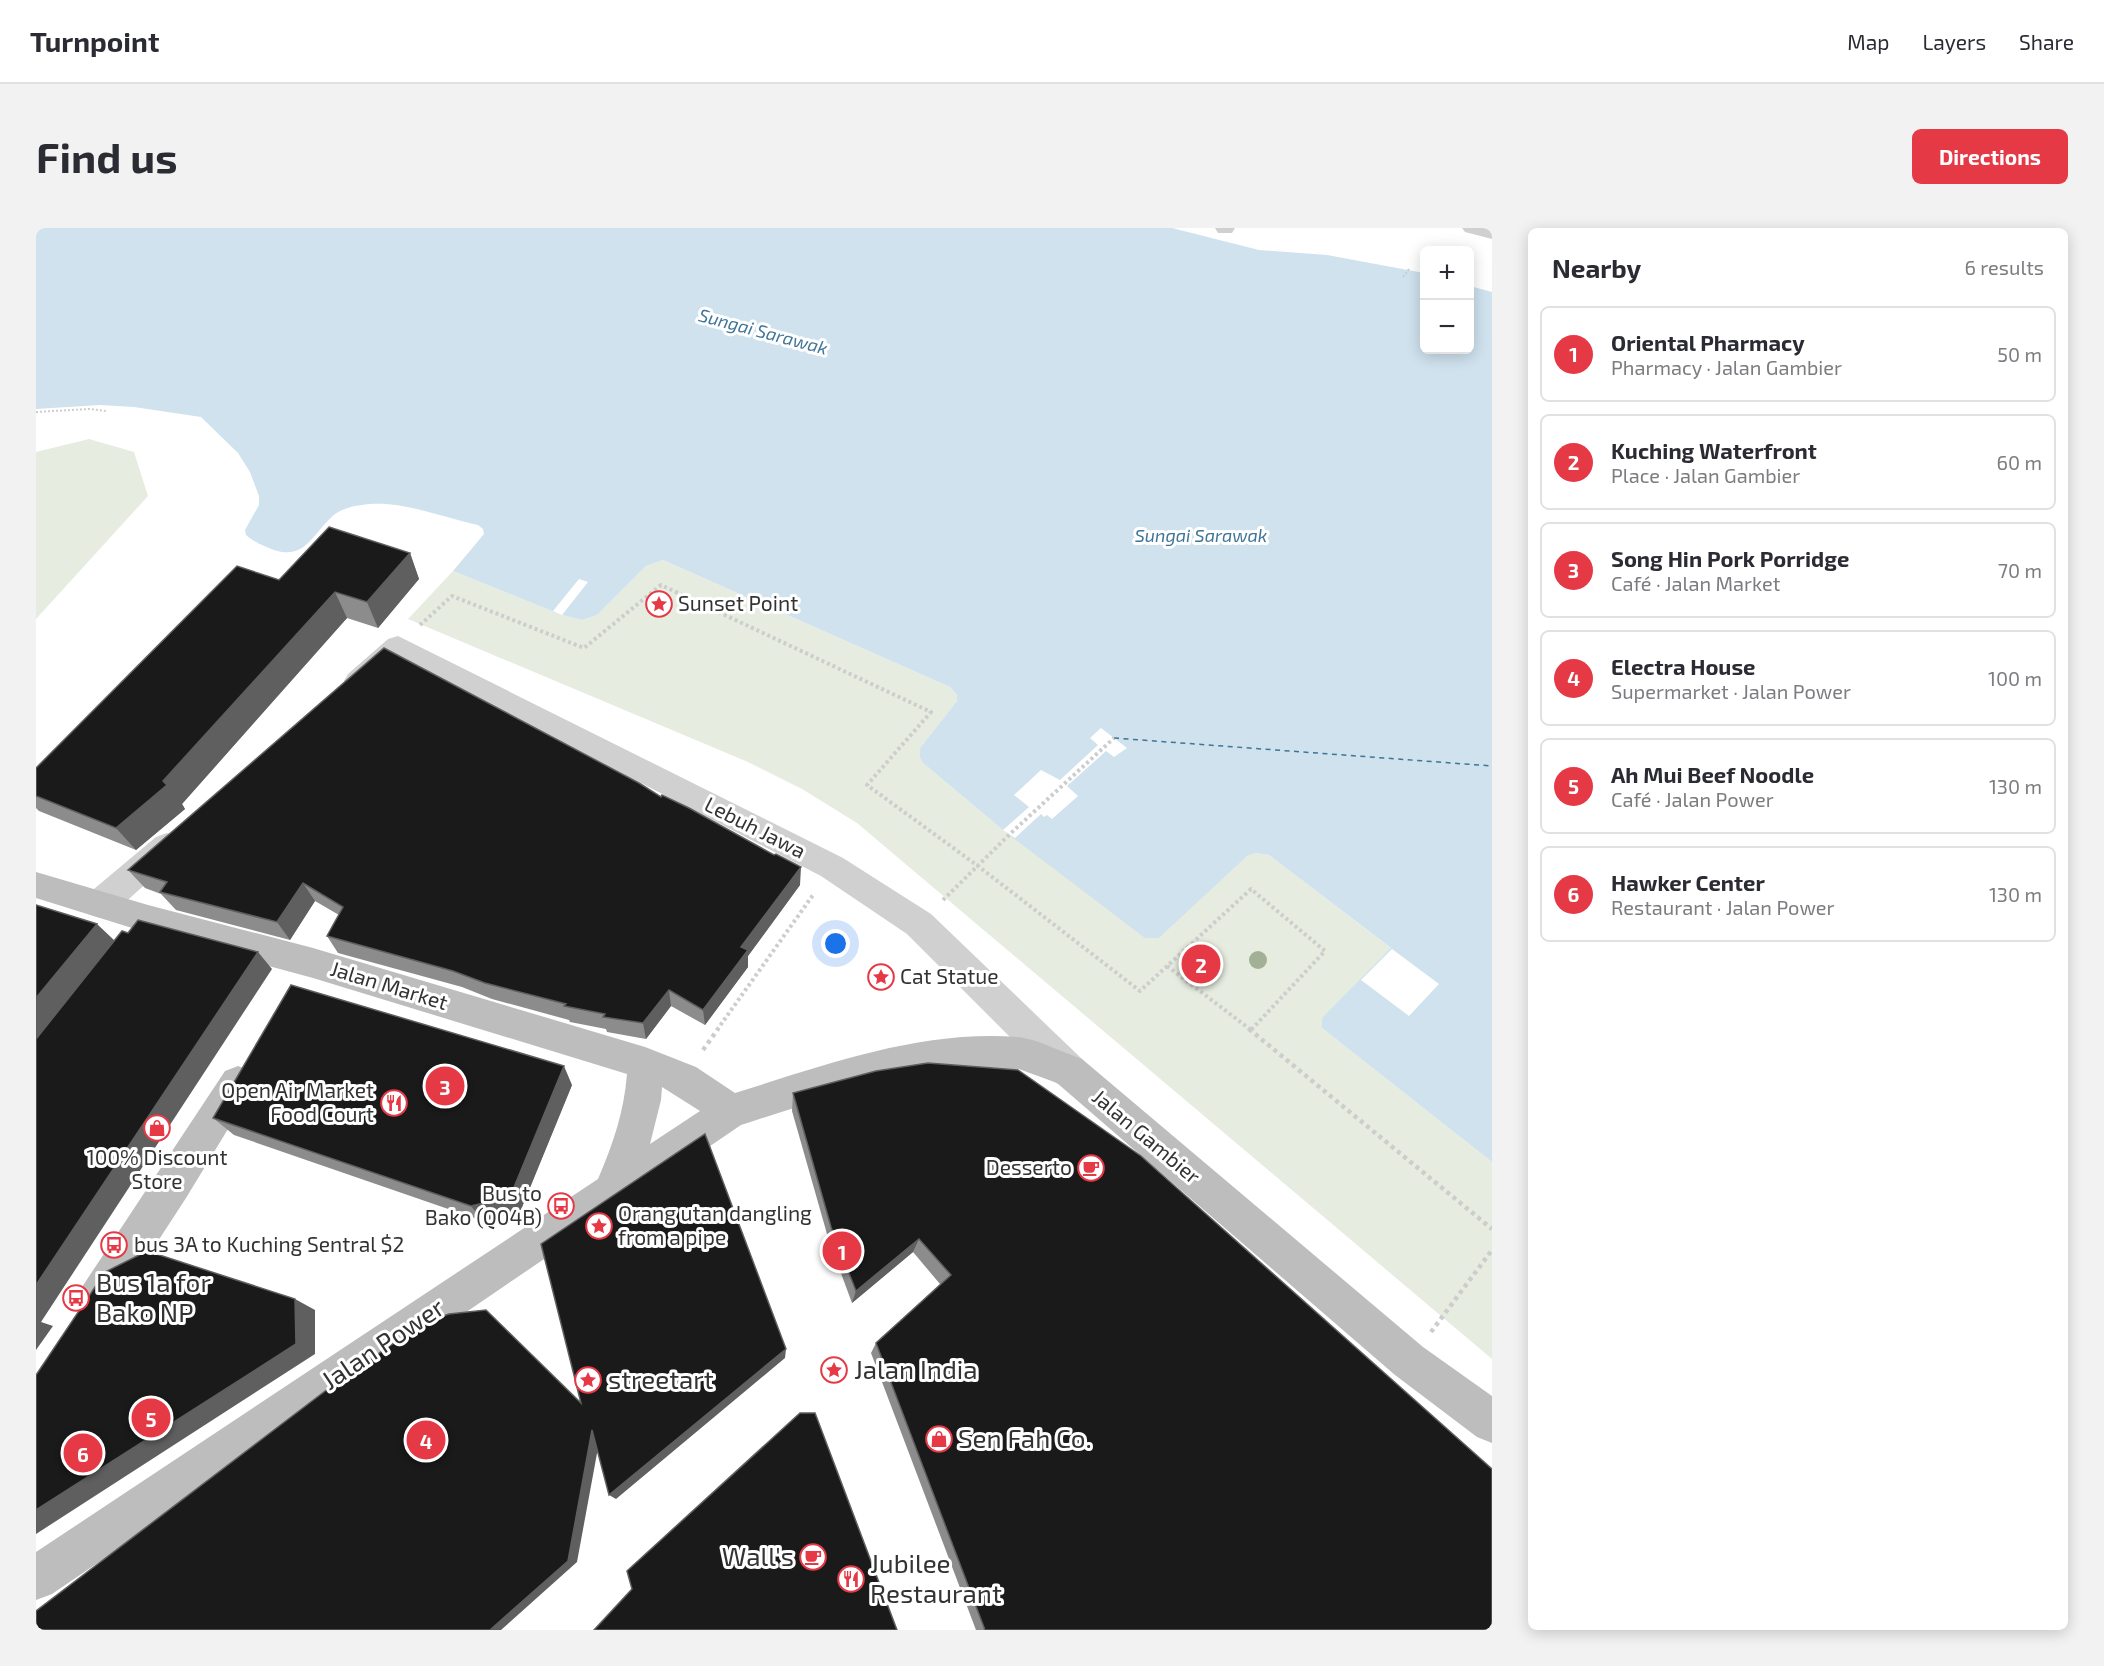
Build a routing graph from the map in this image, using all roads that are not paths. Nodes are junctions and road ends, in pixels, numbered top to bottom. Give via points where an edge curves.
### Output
1 (334, 701) edge
2 (190, 826) edge
3 (36, 885) edge
4 (100, 904) junction
5 (256, 1054) edge
6 (645, 1063) junction
7 (1069, 1071) junction
8 (731, 1111) junction
9 (611, 1192) junction
10 (75, 1331) edge
11 (1492, 1422) edge
12 (36, 1578) edge

1 - 7 street, Lebuh Jawa via 398,646 832,867 919,924
2 - 4 street
3 - 4 main road, Jalan Market
4 - 6 main road, Jalan Market via 303,979
5 - 10 main road
6 - 8 main road, Jalan Market via 683,1079
6 - 9 main road via 643,1101 634,1138
7 - 8 main road, Jalan Gambier via 1018,1053 966,1054 875,1066
7 - 11 main road, Jalan Gambier via 1409,1361
8 - 9 main road, Jalan Power
9 - 12 main road, Jalan Power

